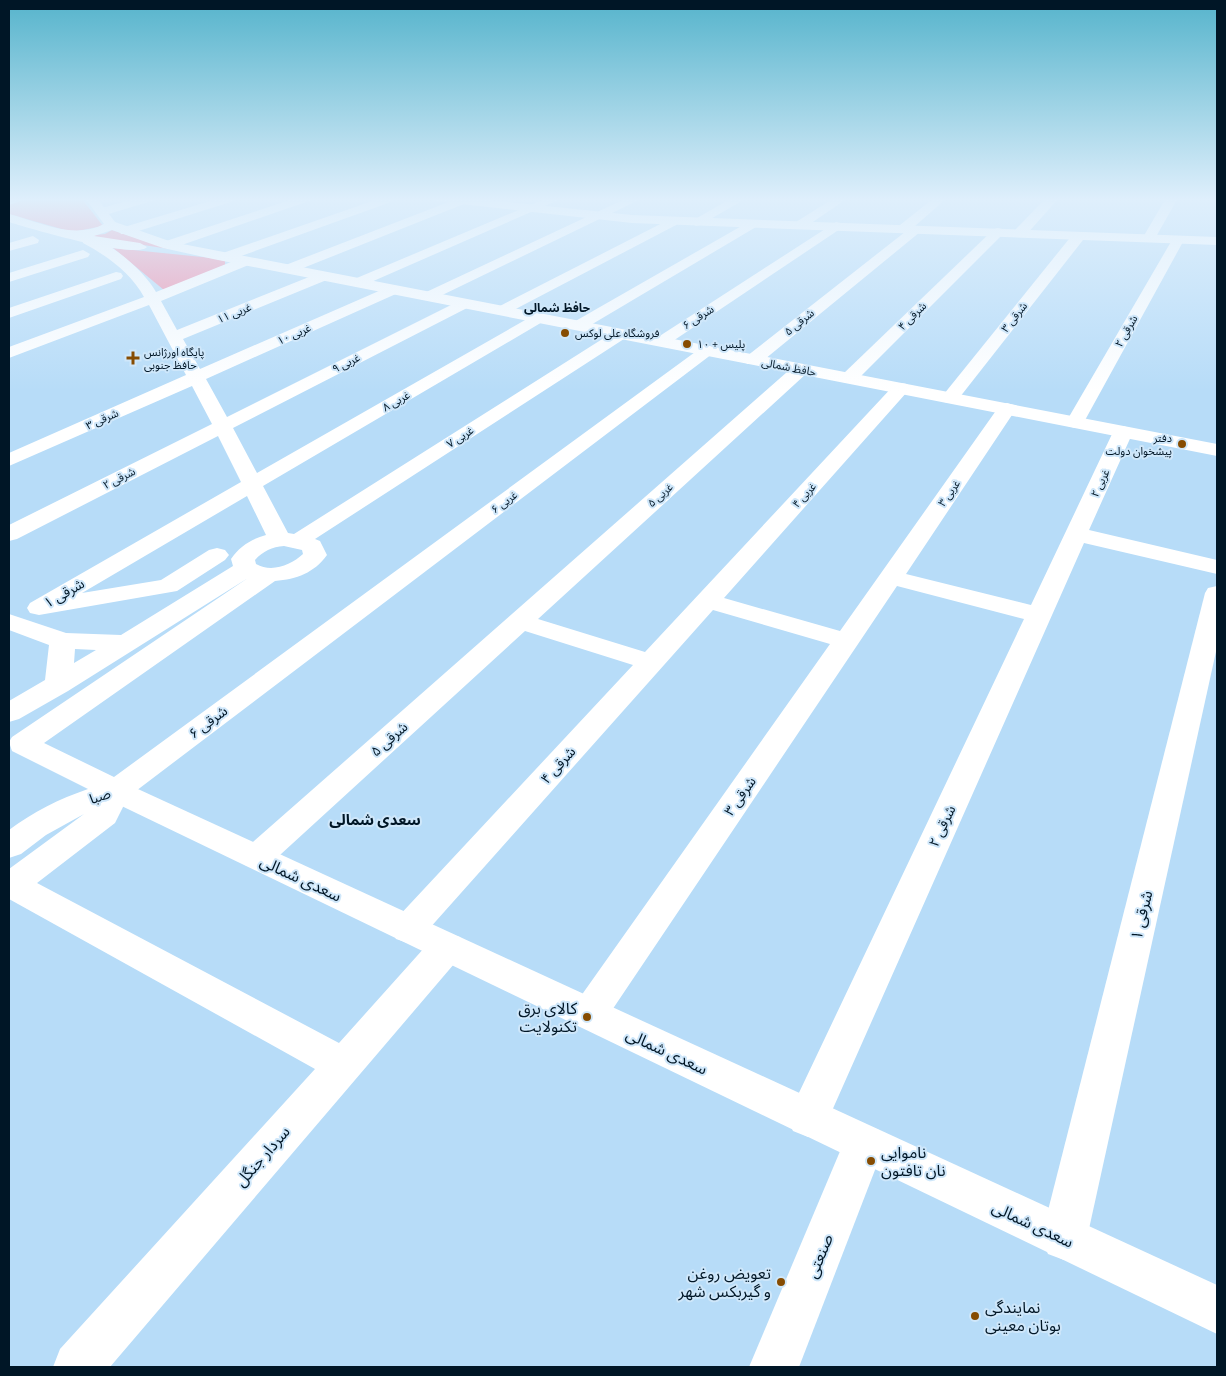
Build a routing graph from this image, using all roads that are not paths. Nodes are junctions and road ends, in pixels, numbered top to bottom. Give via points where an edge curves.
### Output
1 (58, 262) edge
2 (122, 262) edge
3 (243, 262) edge
4 (252, 262) edge
5 (305, 262) edge
6 (406, 262) edge
7 (500, 262) edge
8 (595, 262) edge
9 (687, 262) edge
10 (781, 262) edge
11 (869, 262) edge
12 (967, 262) edge
13 (1057, 262) edge
14 (1165, 262) edge
15 (288, 269) junction
16 (116, 276) dead end
17 (324, 276) junction
18 (9, 278) edge
19 (357, 283) junction
20 (392, 290) junction
21 (427, 296) junction
22 (152, 299) junction
23 (464, 304) junction
24 (501, 311) junction
25 (9, 314) edge
26 (539, 318) junction
27 (578, 326) junction
28 (621, 334) junction
29 (173, 338) junction
30 (661, 342) junction
31 (708, 351) junction
32 (9, 353) edge
33 (752, 360) junction
34 (801, 369) junction
35 (194, 377) junction
36 (849, 378) junction
37 (901, 388) junction
38 (950, 398) junction
39 (1007, 409) junction
40 (1074, 422) junction
41 (225, 423) junction
42 (1123, 432) junction
43 (1217, 450) edge
44 (9, 460) edge
45 (252, 484) junction
46 (9, 534) edge
47 (1076, 534) junction
48 (289, 540) junction
49 (217, 555) dead end
50 (1217, 566) edge
51 (257, 571) junction
52 (891, 577) junction
53 (1217, 593) edge
54 (707, 601) junction
55 (1039, 615) junction
56 (520, 621) junction
57 (9, 622) edge
58 (63, 641) junction
59 (847, 641) junction
60 (126, 643) junction
61 (300, 654) joint
62 (651, 662) junction
63 (58, 684) junction
64 (9, 713) edge
65 (15, 741) edge
66 (116, 791) junction
67 (9, 846) edge
68 (258, 857) junction
69 (10, 885) edge
70 (408, 929) junction
71 (447, 947) junction
72 (589, 1014) junction
73 (342, 1064) junction
74 (808, 1118) junction
75 (864, 1144) junction
76 (1064, 1238) junction
77 (1217, 1310) edge
78 (78, 1367) edge
79 (774, 1367) edge

1 - 18 street
2 - 22 street via 145,285
3 - 22 street
4 - 15 street, حافظ شمالی
5 - 15 street
6 - 19 street
7 - 21 street
8 - 24 street
9 - 27 street
10 - 30 street, ۶ شرقی
11 - 33 street, ۵ شرقی
12 - 36 street, ۴ شرقی
13 - 38 street, ۳ شرقی
14 - 40 street, ۲ شرقی
15 - 17 street, حافظ شمالی
16 - 25 street
17 - 19 street, حافظ شمالی
17 - 29 street, ۱۱ غربی
19 - 20 street, حافظ شمالی
20 - 21 street, حافظ شمالی
20 - 35 street, ۱۰ غربی
21 - 23 street, حافظ شمالی
22 - 29 street
22 - 32 street
23 - 24 street, حافظ شمالی
23 - 41 street, ۹ غربی
24 - 26 street, حافظ شمالی
26 - 27 street, حافظ شمالی
26 - 45 street, ۸ غربی
27 - 28 street, حافظ شمالی
28 - 30 street, حافظ شمالی
28 - 48 street, ۷ غربی
29 - 35 street
30 - 31 street, حافظ شمالی
31 - 33 street, حافظ شمالی
31 - 61 street, ۶ غربی
33 - 34 street, حافظ شمالی
34 - 36 street, حافظ شمالی
34 - 56 street, ۵ غربی
35 - 41 street
35 - 44 street, ۳ شرقی
36 - 37 street, حافظ شمالی
37 - 38 street, حافظ شمالی
37 - 54 street, ۴ غربی
38 - 39 street, حافظ شمالی
39 - 40 street, حافظ شمالی
39 - 52 street, ۳ غربی
40 - 42 street, حافظ شمالی
41 - 45 street
41 - 46 street, ۲ شرقی
42 - 43 street, حافظ شمالی
42 - 47 street, ۲ غربی
45 - 48 street
45 - 49 street, ۱ شرقی via 39,608 168,586
47 - 50 street
47 - 55 street, ۲ شرقی
48 - 51 street, ۷ غربی via 263,543 250,551 243,559
48 - 51 street via 312,546 315,555 307,565 290,572
51 - 60 street
51 - 65 street
52 - 55 street
52 - 59 street, ۳ شرقی
53 - 76 street, ۱ شرقی
54 - 59 street
54 - 62 street, ۴ شرقی
55 - 74 street, ۲ شرقی
56 - 62 street
56 - 68 street, ۵ شرقی
57 - 58 street
58 - 60 street
58 - 63 street
59 - 72 street, ۳ شرقی
60 - 63 street
61 - 66 street, ۶ شرقی
62 - 70 street, ۴ شرقی
63 - 64 street
65 - 66 street, سعدی شمالی
66 - 67 street, صبا via 75,804
66 - 68 street, سعدی شمالی
66 - 69 street, صبا via 104,815
68 - 70 street, سعدی شمالی
69 - 73 street
70 - 71 street, سعدی شمالی
71 - 72 street, سعدی شمالی
71 - 73 street, سردار جنگل
72 - 74 street, سعدی شمالی
73 - 78 street, سردار جنگل
74 - 75 street, سعدی شمالی
75 - 76 street, سعدی شمالی
75 - 79 street, صنعتی
76 - 77 street, سعدی شمالی

